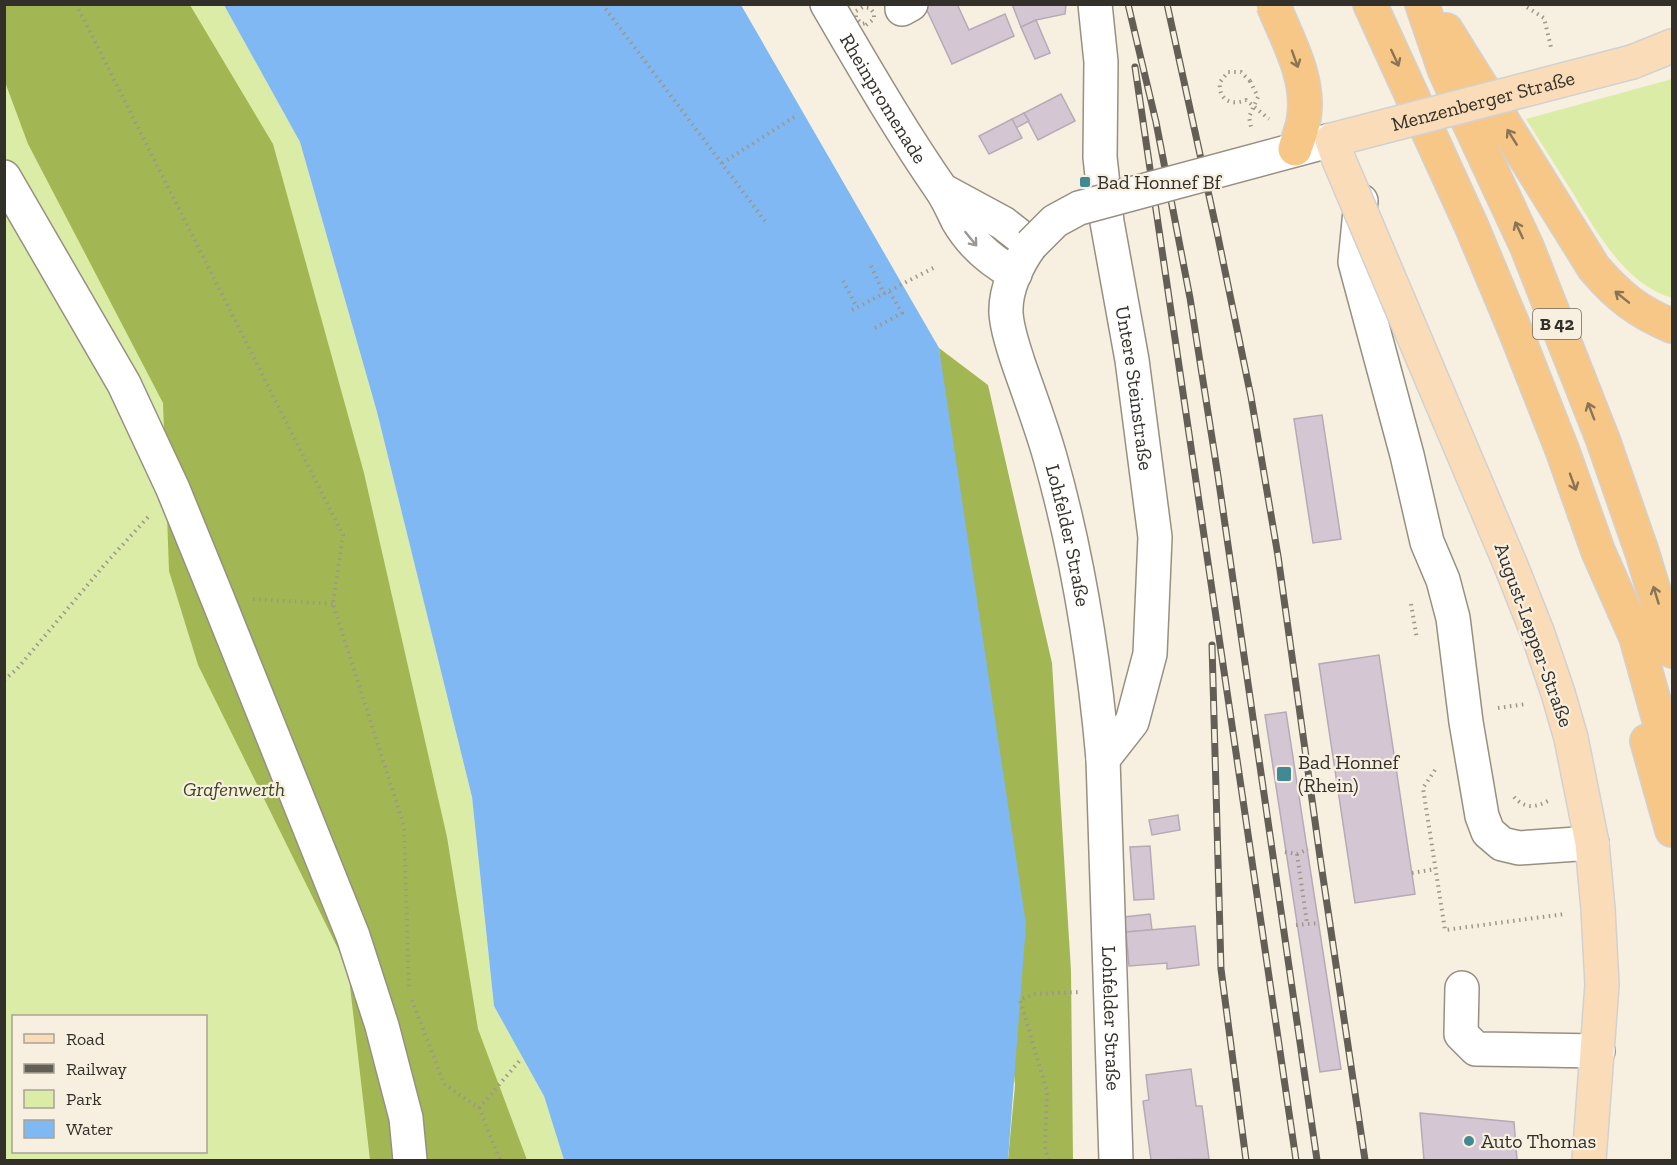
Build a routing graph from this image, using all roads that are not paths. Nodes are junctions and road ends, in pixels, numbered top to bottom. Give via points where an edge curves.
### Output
1 (827, 4) edge
2 (902, 4) edge
3 (911, 4) edge
4 (1095, 4) edge
5 (1273, 4) edge
6 (1370, 4) edge
7 (1422, 4) edge
8 (1430, 4) edge
9 (1672, 46) edge
10 (1672, 57) edge
11 (1632, 62) junction
12 (1332, 140) junction
13 (1295, 149) junction
14 (4, 177) edge
15 (942, 190) junction
16 (1362, 195) dead end
17 (1031, 246) junction
18 (1015, 274) junction
19 (1672, 326) edge
20 (1598, 551) junction
21 (1672, 651) edge
22 (1103, 759) junction
23 (1672, 766) edge
24 (1672, 830) edge
25 (1592, 843) junction
26 (1462, 988) dead end
27 (1598, 1051) junction
28 (410, 1161) edge
29 (1116, 1161) edge
30 (1589, 1161) edge

1 - 15 street, Rheinpromenade
2 - 3 street via 902,9
4 - 22 street, Untere Steinstraße via 1101,62 1100,157 1107,222 1132,360 1155,537 1150,654 1132,722
5 -> 13 highway, bridge via 1304,92 1305,116
6 -> 20 highway, B 42 via 1480,246 1563,452
21 -> 7 highway, B 42 via 1603,440 1527,247 1445,71
19 -> 8 highway via 1634,307 1594,268
9 - 11 main road, Menzenberger Straße
10 - 11 main road, Menzenberger Straße
11 - 12 main road, Menzenberger Straße, bridge
12 - 13 street, Lohfelder Straße, bridge
12 - 25 main road, August-Lepper-Straße, bridge via 1538,634 1571,738
13 - 17 street, Lohfelder Straße, bridge via 1079,208 1055,221
14 - 28 street via 124,384 218,597 353,936 406,1118
15 - 17 street, Rheinpromenade via 989,215
15 -> 18 street, Rheinpromenade via 970,239 992,261
16 - 25 street via 1355,262 1427,542 1453,618 1482,816 1488,832 1502,844 1519,848
17 - 18 street, Lohfelder Straße
18 - 22 street, Lohfelder Straße via 1007,299 1009,334 1050,456 1076,560 1098,694
20 - 23 highway, B 42 via 1636,637
20 - 24 highway via 1618,641
22 - 29 street, Lohfelder Straße
25 - 27 main road, August-Lepper-Straße via 1602,985
26 - 27 street via 1461,1034 1476,1049
27 - 30 main road, August-Lepper-Straße

